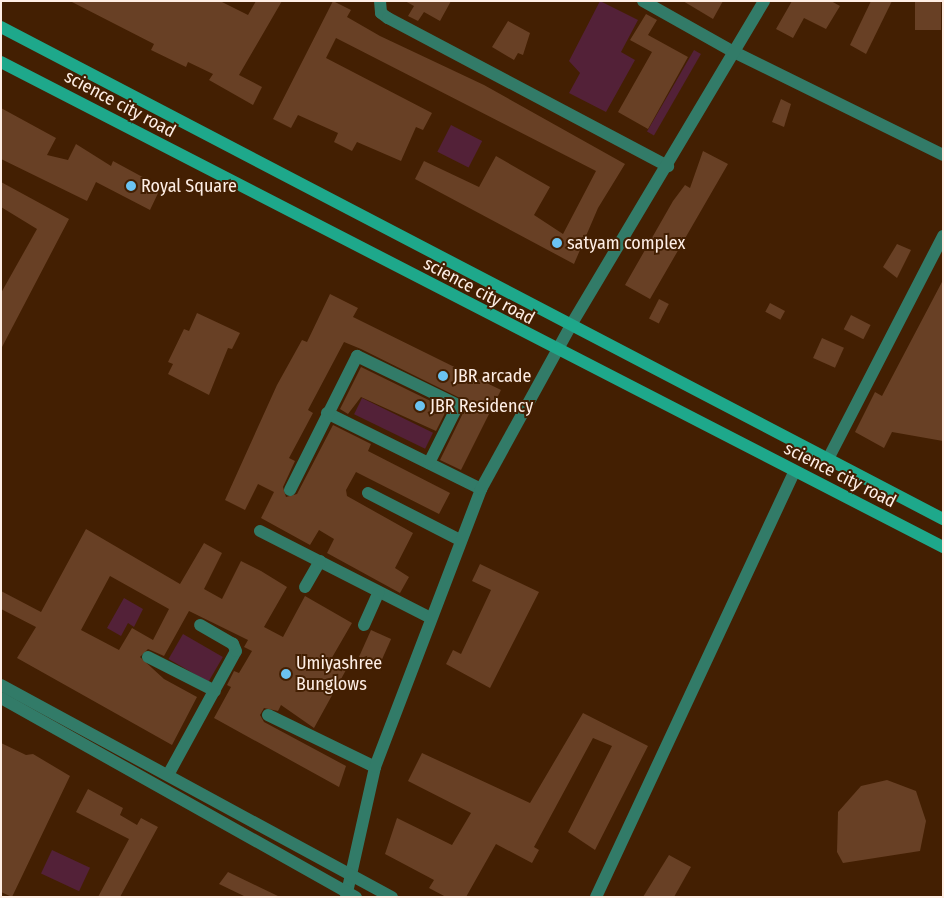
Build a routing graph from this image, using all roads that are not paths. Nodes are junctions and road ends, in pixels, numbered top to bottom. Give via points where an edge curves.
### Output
1 (380, 1) edge
2 (643, 1) edge
3 (764, 1) edge
4 (1, 27) edge
5 (734, 52) junction
6 (1, 62) edge
7 (943, 155) edge
8 (668, 166) junction
9 (943, 236) edge
10 (571, 324) junction
11 (556, 351) junction
12 (327, 413) junction
13 (828, 459) junction
14 (429, 463) junction
15 (794, 472) junction
16 (481, 489) junction
17 (290, 490) dead end
18 (368, 493) dead end
19 (943, 520) edge
20 (260, 530) dead end
21 (460, 540) junction
22 (943, 547) edge
23 (320, 561) junction
24 (306, 587) dead end
25 (379, 592) junction
26 (429, 618) junction
27 (200, 625) dead end
28 (364, 625) dead end
29 (148, 657) dead end
30 (1, 685) edge
31 (215, 691) junction
32 (1, 698) edge
33 (268, 715) dead end
34 (375, 767) junction
35 (168, 775) junction
36 (349, 874) junction
37 (350, 895) edge
38 (392, 897) edge
39 (596, 897) edge

1 - 8 street via 381,13 388,18
2 - 5 street
3 - 5 street
4 - 10 main road
5 - 7 street
5 - 8 street
6 - 11 main road, science city road
8 - 10 street
9 - 13 street
10 - 11 street
10 - 13 main road
11 - 15 main road, science city road
11 - 16 street
12 - 14 street
12 - 14 street via 356,356 458,405
12 - 17 street
13 - 19 main road
14 - 16 street
15 - 22 main road, science city road
15 - 39 street
16 - 21 street
18 - 21 street
20 - 23 street
21 - 26 street
23 - 24 street
23 - 25 street
25 - 26 street
25 - 28 street
26 - 34 street
27 - 31 street via 236,647
29 - 31 street
30 - 35 street
31 - 35 street
32 - 37 street
33 - 34 street
34 - 36 street
35 - 36 street
36 - 37 street
36 - 38 street

